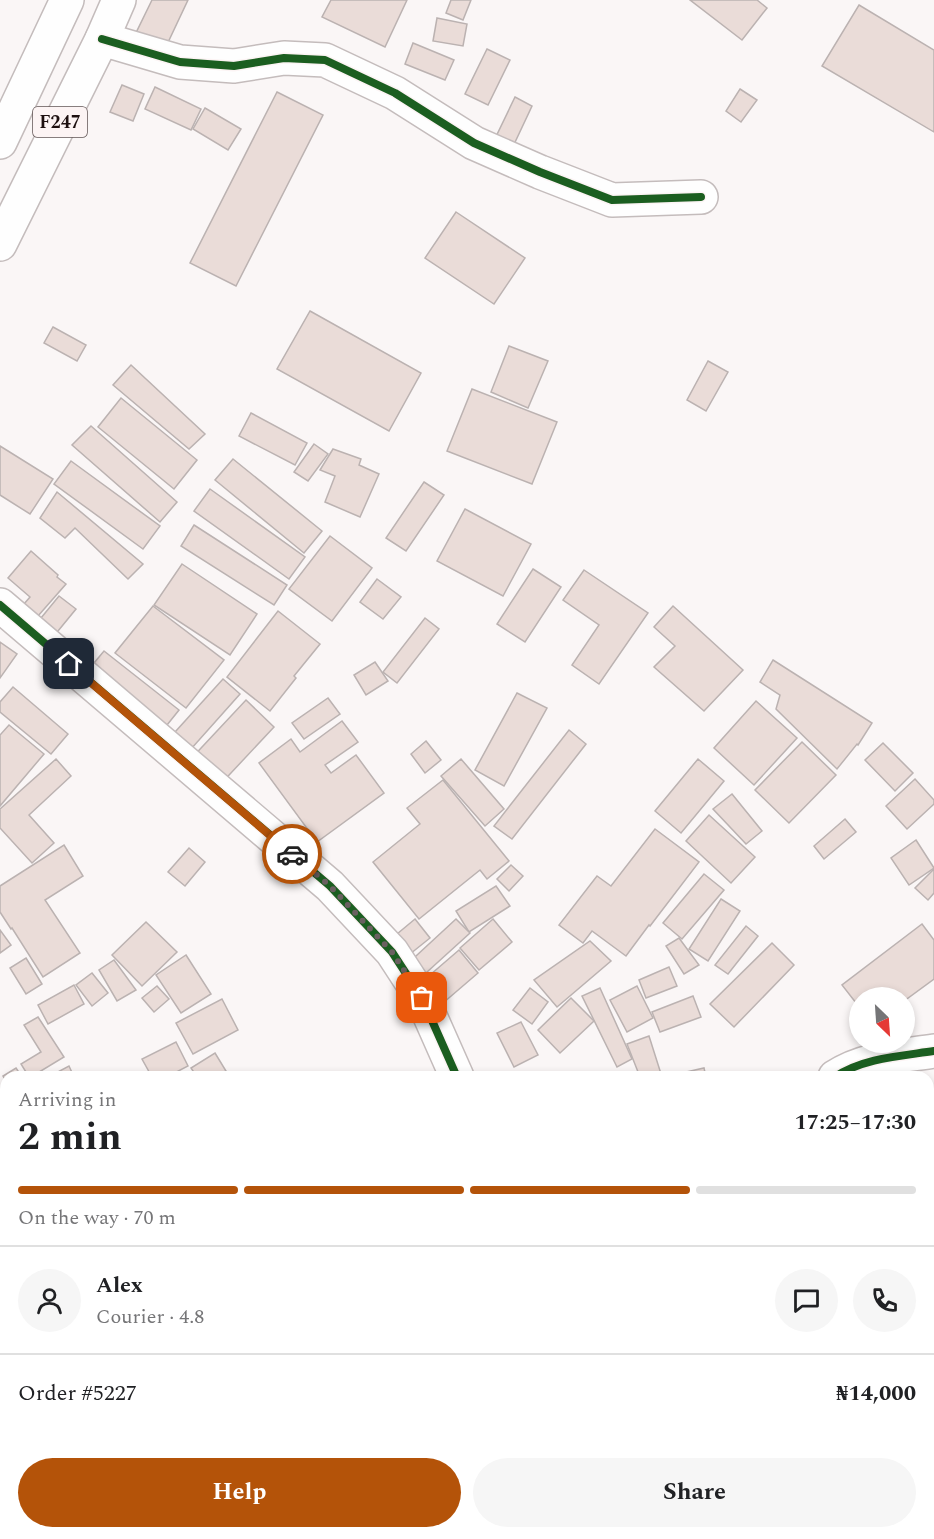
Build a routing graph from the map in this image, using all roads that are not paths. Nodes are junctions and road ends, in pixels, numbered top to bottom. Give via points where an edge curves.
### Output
1 (67, 0) edge
2 (119, 0) edge
3 (102, 39) junction
4 (0, 142) edge
5 (701, 196) dead end
6 (0, 244) edge
7 (0, 605) edge
8 (934, 1051) edge
9 (454, 1071) edge
10 (846, 1071) edge

1 - 4 street, F247
2 - 3 street, F247
3 - 5 street via 180,62 234,66 284,58 325,60 395,93 474,143 612,200
3 - 6 street, F247
7 - 9 street via 330,886 392,952 422,998
8 - 10 street via 869,1062

